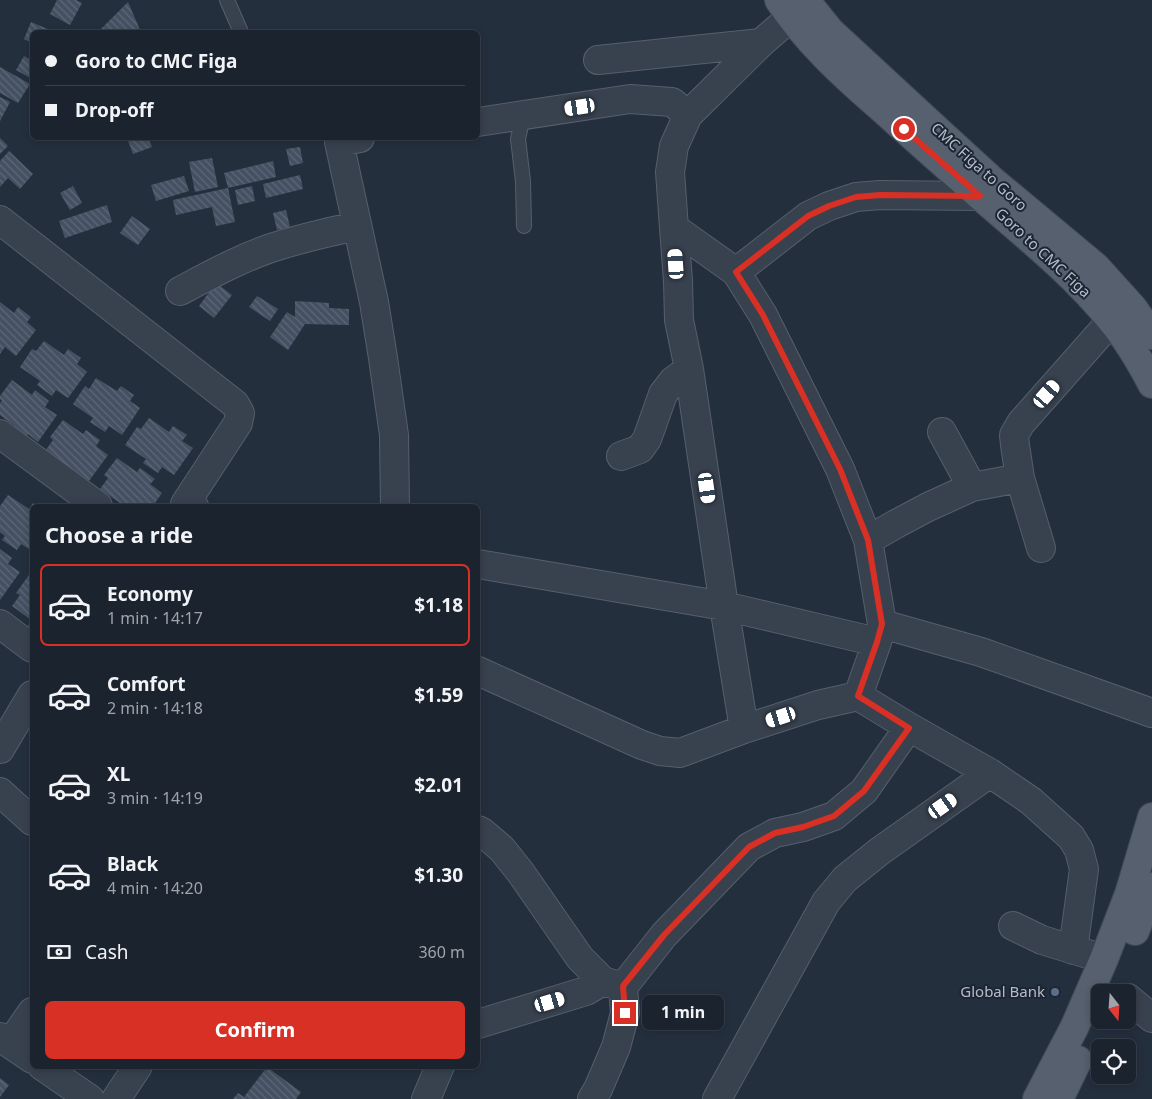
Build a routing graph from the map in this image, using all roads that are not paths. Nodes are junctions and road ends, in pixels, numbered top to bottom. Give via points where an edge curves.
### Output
1 (227, 0) edge
2 (791, 6) edge
3 (240, 30) edge
4 (761, 42) junction
5 (598, 60) dead end
6 (688, 115) junction
7 (523, 116) junction
8 (480, 122) edge
9 (345, 140) edge
10 (980, 196) junction
11 (0, 220) edge
12 (357, 226) junction
13 (524, 226) dead end
14 (674, 228) junction
15 (736, 272) junction
16 (180, 291) dead end
17 (1112, 320) junction
18 (1152, 335) edge
19 (690, 369) junction
20 (1152, 384) edge
21 (942, 432) dead end
22 (0, 434) edge
23 (621, 456) dead end
24 (1020, 478) junction
25 (972, 487) junction
26 (95, 504) edge
27 (189, 504) edge
28 (394, 504) edge
29 (868, 540) junction
30 (1041, 548) dead end
31 (480, 564) edge
32 (724, 606) junction
33 (0, 624) edge
34 (879, 633) junction
35 (30, 646) edge
36 (480, 672) edge
37 (858, 696) junction
38 (30, 698) edge
39 (1152, 712) edge
40 (909, 728) junction
41 (744, 729) junction
42 (0, 749) edge
43 (990, 773) junction
44 (0, 792) edge
45 (1152, 817) edge
46 (30, 819) edge
47 (480, 831) edge
48 (1144, 903) edge
49 (1013, 926) dead end
50 (1073, 950) junction
51 (613, 984) junction
52 (1111, 984) edge
53 (1112, 984) edge
54 (1136, 1005) edge
55 (1091, 1008) edge
56 (30, 1014) edge
57 (1152, 1018) edge
58 (480, 1023) edge
59 (1094, 1029) edge
60 (5, 1040) edge
61 (30, 1058) edge
62 (46, 1069) edge
63 (136, 1069) edge
64 (439, 1069) edge
65 (90, 1099) edge
66 (116, 1099) edge
67 (426, 1099) edge
68 (592, 1099) edge
69 (717, 1099) edge
70 (1037, 1099) edge
71 (1059, 1099) edge

1 - 3 lane
2 - 4 street
2 - 10 main road, Goro to CMC Figa via 839,71
2 - 18 main road, CMC Figa to Goro via 830,31 994,182 1096,267
4 - 5 street
4 - 6 street
6 - 7 street via 672,102 630,99
6 - 14 street via 674,146 670,172
7 - 8 street
7 - 13 lane via 518,139
9 - 12 street
10 - 15 street via 856,197 808,216
10 - 17 main road, Goro to CMC Figa via 1078,283
11 - 27 street via 235,404 240,413 238,423
12 - 16 street via 272,248 226,266
12 - 28 street via 374,302 394,435
14 - 15 street
14 - 19 street via 679,320
15 - 29 street via 763,315 840,469
17 - 20 main road, Goro to CMC Figa
17 - 24 street via 1014,435
19 - 23 street via 673,381 663,394 647,439 640,449
19 - 32 street
21 - 25 street
22 - 26 street
24 - 25 street
24 - 30 street
25 - 29 street
29 - 34 street
31 - 32 street
32 - 34 street
32 - 41 street
33 - 35 street
34 - 37 street
34 - 39 street via 981,652
36 - 41 street via 660,751 680,753
37 - 40 street
37 - 41 street
38 - 42 street
40 - 43 street
40 - 51 street via 864,791 834,816 775,833 749,847
43 - 50 street via 1031,802 1070,837 1079,850 1084,869
43 - 69 street via 845,879 826,902
44 - 46 street
45 - 48 main road
47 - 51 street via 502,849 521,873 580,958
48 - 53 main road
49 - 50 street
50 - 52 street
51 - 58 street
51 - 68 street via 625,1013 616,1047
54 - 57 street
55 - 70 main road via 1075,1026
56 - 60 street
59 - 71 main road
60 - 61 street
62 - 65 street
63 - 66 street
64 - 67 street

